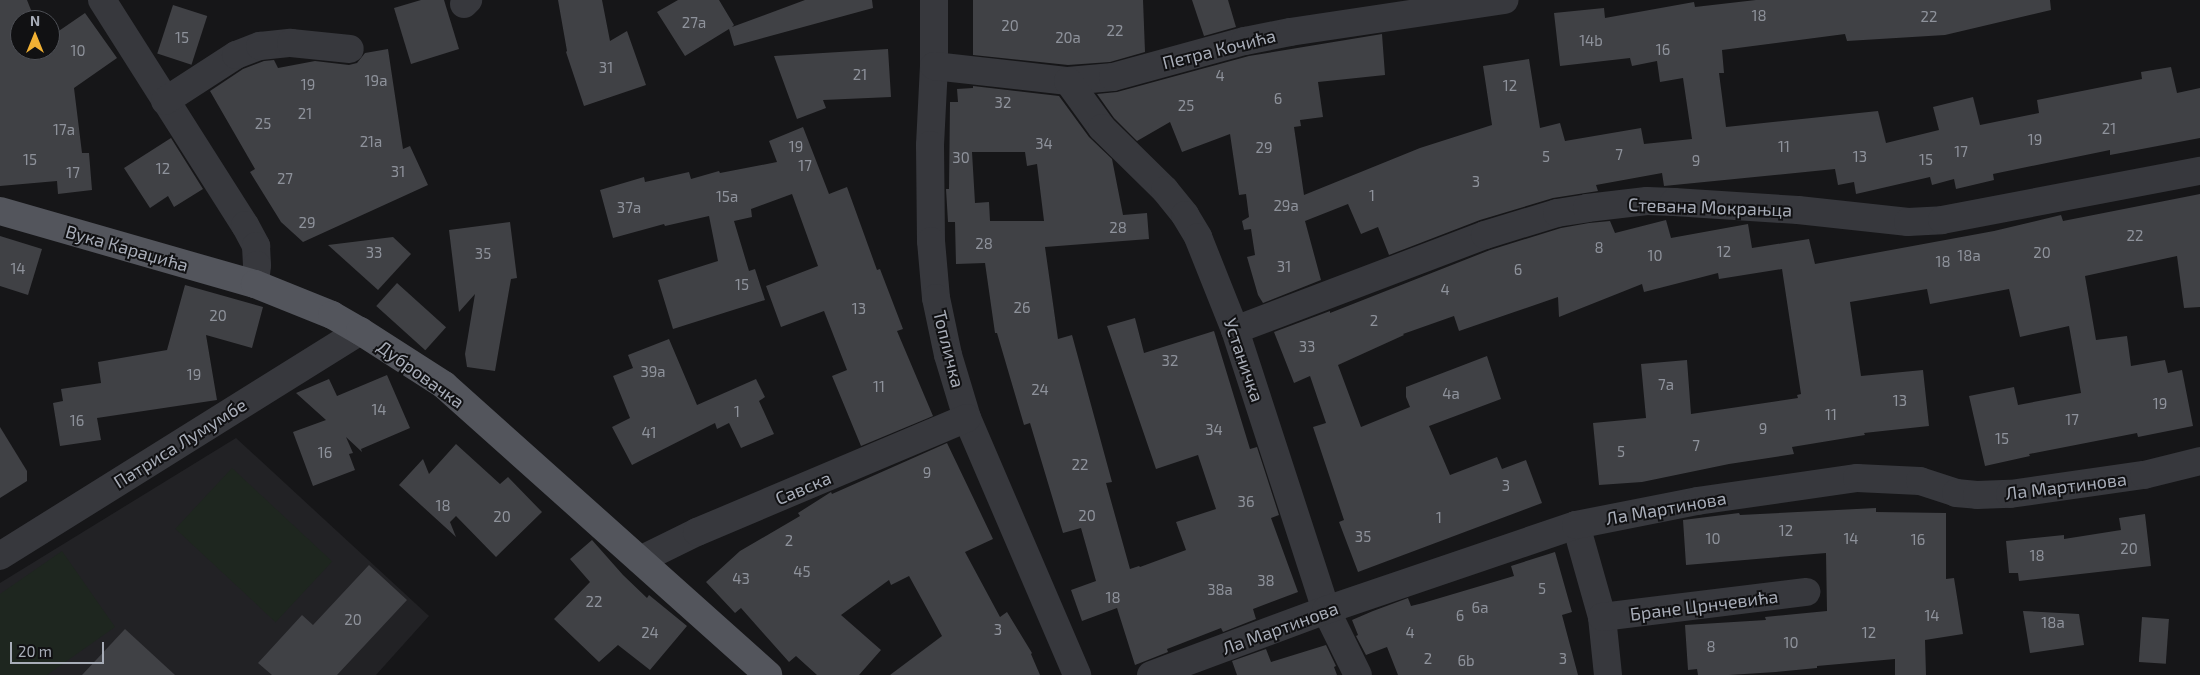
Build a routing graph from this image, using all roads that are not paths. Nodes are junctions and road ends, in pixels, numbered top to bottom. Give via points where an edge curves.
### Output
1 (102, 0) edge
2 (934, 0) edge
3 (1505, 0) edge
4 (350, 49) dead end
5 (934, 66) junction
6 (1068, 81) junction
7 (165, 101) junction
8 (2200, 171) edge
9 (0, 211) edge
10 (254, 284) junction
11 (1235, 330) junction
12 (360, 331) junction
13 (967, 418) junction
14 (2200, 461) edge
15 (1576, 525) junction
16 (0, 556) edge
17 (640, 560) junction
18 (1806, 592) dead end
19 (1326, 610) junction
20 (1602, 617) junction
21 (768, 675) edge
22 (1077, 675) edge
23 (1151, 675) edge
24 (1358, 675) edge
25 (1608, 675) edge

1 - 7 street
2 - 5 street, Топличка
3 - 6 street, Петра Кочића via 1245,40 1113,77
4 - 7 street via 290,43 260,46 236,55
5 - 6 street, Петра Кочића
5 - 13 street, Топличка via 930,145 931,241 936,298 948,356
6 - 11 street, Устаничка via 1102,128 1186,215
7 - 10 street via 256,246
8 - 11 street, Стевана Мокрањца via 1942,220 1908,222 1798,210 1647,201 1587,208 1557,213 1485,235
9 - 10 main road, Вука Караџића
10 - 12 main road, Дубровачка via 332,315
11 - 19 street, Устаничка
12 - 16 street, Патриса Лумумбе
12 - 17 main road, Дубровачка via 444,385
13 - 17 street, Савска via 696,532
13 - 22 street, Топличка
14 - 15 street, Ла Мартинова via 2144,476 2002,494 1956,493 1920,481 1857,478 1697,501
15 - 19 street, Ла Мартинова
15 - 20 street
17 - 21 main road, Дубровачка
18 - 20 street, Бране Црнчевића
19 - 23 street, Ла Мартинова
19 - 24 street, Устаничка
20 - 25 street

